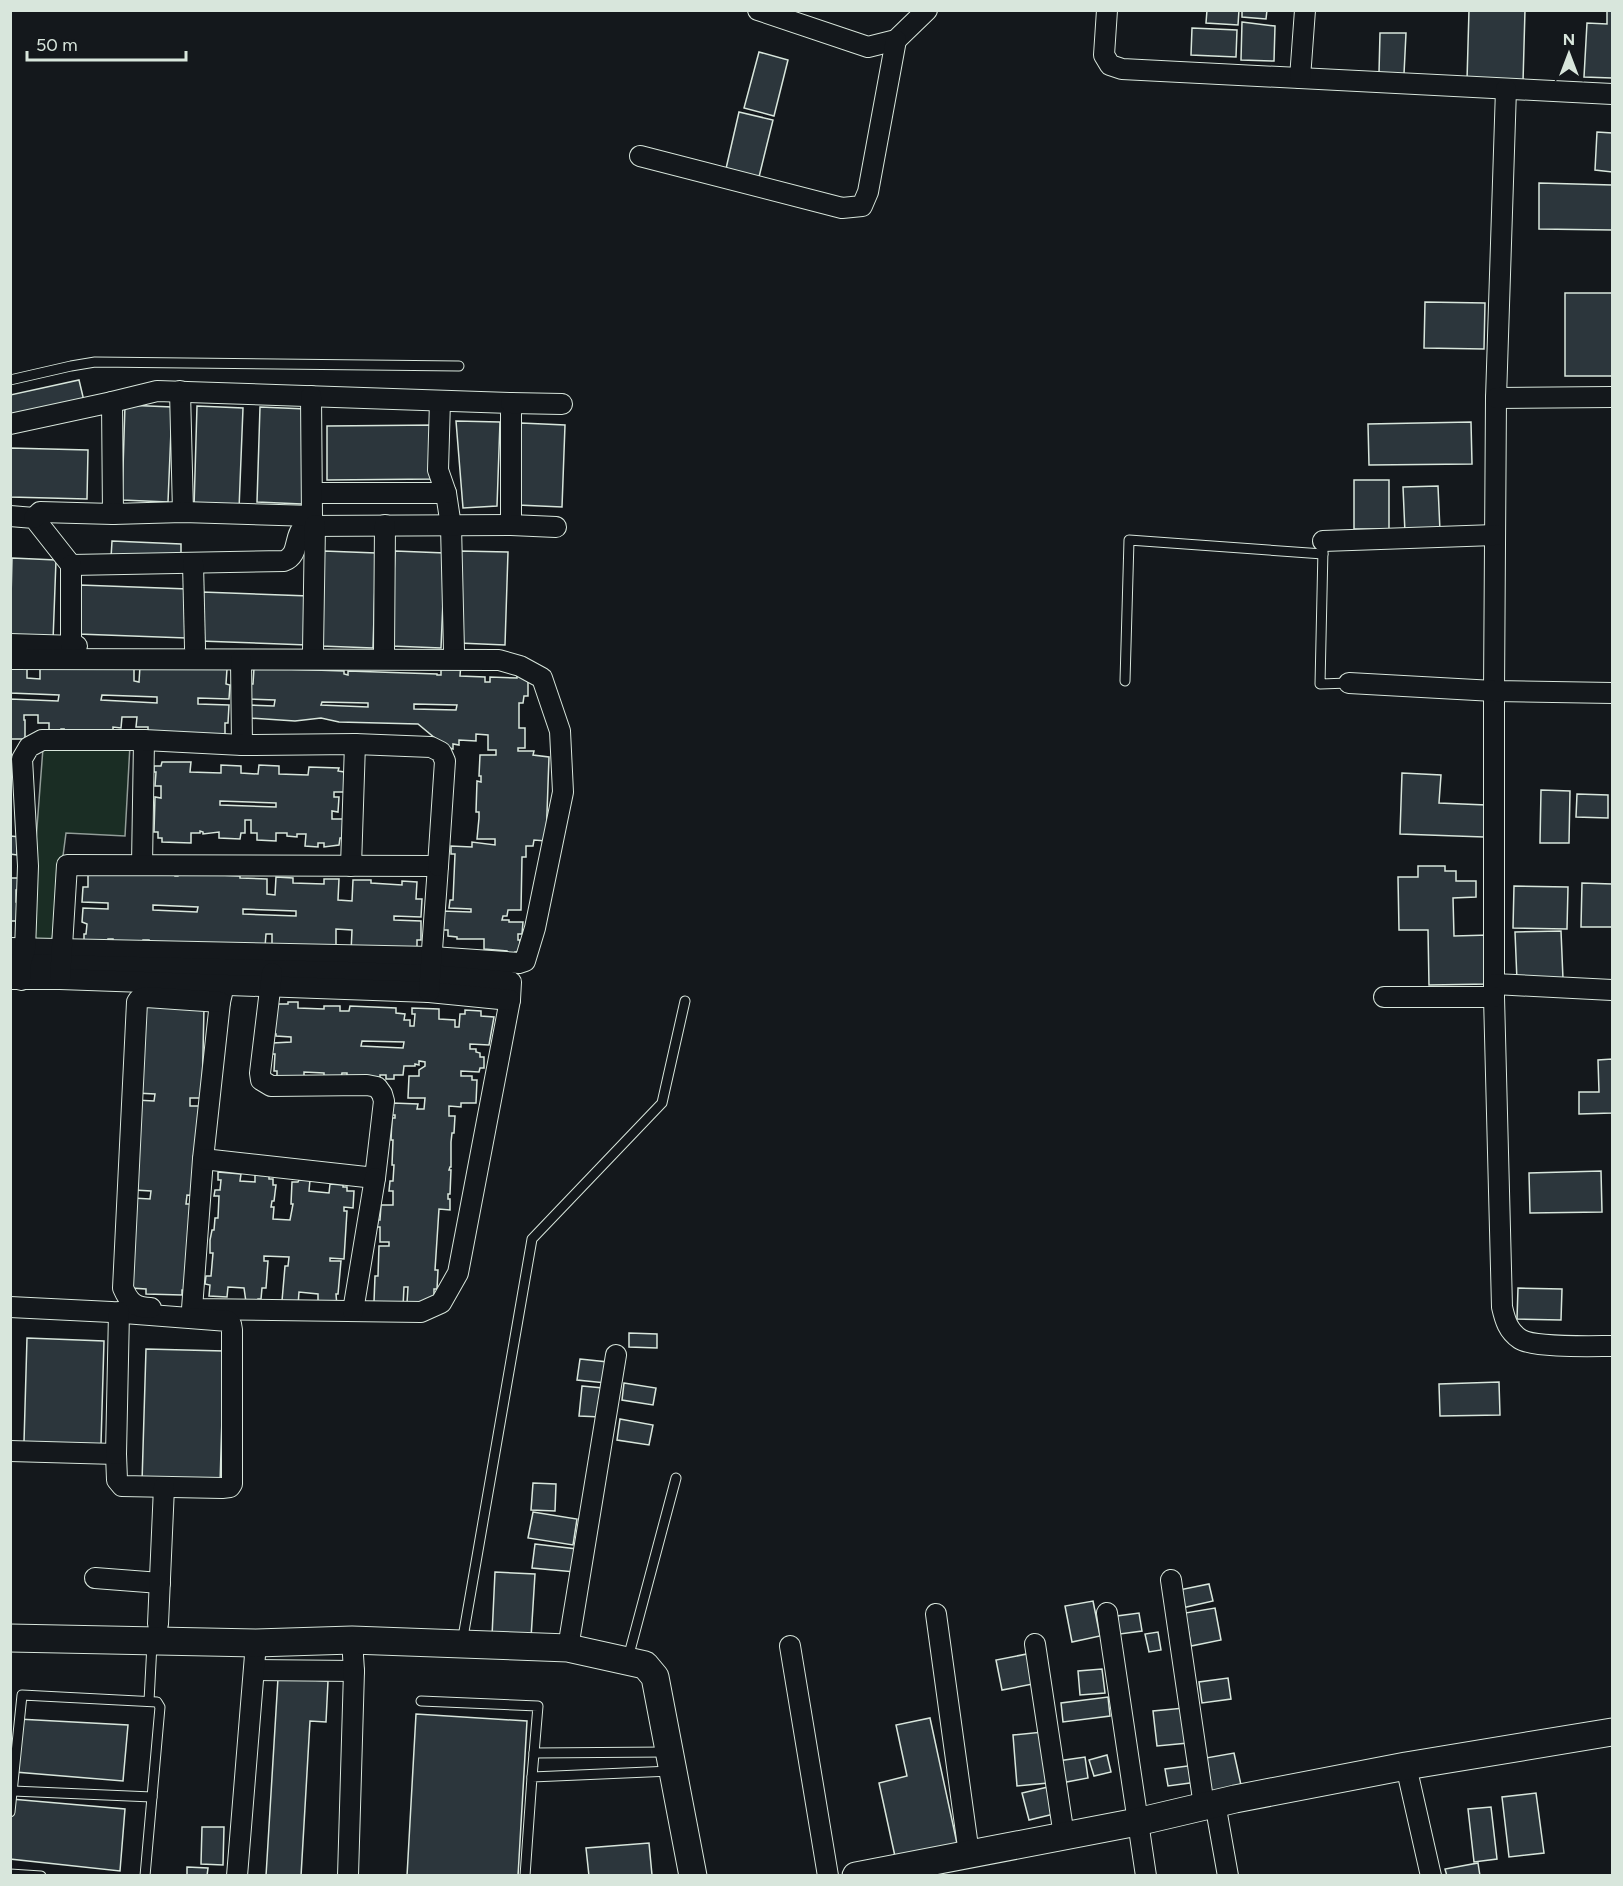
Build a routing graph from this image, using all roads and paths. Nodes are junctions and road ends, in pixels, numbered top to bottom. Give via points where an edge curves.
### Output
1 (758, 10) edge
2 (927, 10) edge
3 (1107, 10) edge
4 (1305, 10) edge
5 (896, 40) junction
6 (1300, 78) junction
7 (1506, 89) junction
8 (1612, 94) edge
9 (640, 156) dead end
10 (459, 366) dead end
11 (10, 380) edge
12 (180, 391) junction
13 (311, 396) junction
14 (1612, 397) edge
15 (1496, 398) junction
16 (440, 401) junction
17 (112, 402) junction
18 (511, 403) junction
19 (562, 404) dead end
20 (10, 424) edge
21 (312, 493) junction
22 (446, 493) junction
23 (183, 512) junction
24 (113, 514) junction
25 (10, 516) edge
26 (34, 518) junction
27 (315, 525) junction
28 (385, 525) junction
29 (512, 525) junction
30 (451, 526) junction
31 (556, 527) dead end
32 (1495, 535) junction
33 (1323, 548) junction
34 (193, 562) junction
35 (71, 565) junction
36 (10, 644) edge
37 (71, 645) junction
38 (195, 648) junction
39 (313, 650) junction
40 (384, 651) junction
41 (454, 651) junction
42 (512, 652) dead end
43 (10, 658) edge
44 (241, 660) junction
45 (1125, 681) dead end
46 (1349, 683) joint
47 (1494, 691) junction
48 (1612, 693) edge
49 (144, 740) junction
50 (355, 744) junction
51 (242, 745) junction
52 (142, 865) junction
53 (351, 866) junction
54 (438, 866) junction
55 (16, 964) edge
56 (61, 965) junction
57 (430, 975) junction
58 (220, 985) junction
59 (271, 985) junction
60 (1494, 990) junction
61 (1612, 990) edge
62 (1384, 996) dead end
63 (685, 1001) dead end
64 (508, 1006) junction
65 (202, 1159) junction
66 (375, 1178) junction
67 (10, 1307) edge
68 (192, 1309) junction
69 (353, 1311) junction
70 (119, 1312) junction
71 (1612, 1346) edge
72 (616, 1355) dead end
73 (10, 1451) edge
74 (116, 1454) junction
75 (676, 1478) dead end
76 (164, 1487) junction
77 (95, 1578) dead end
78 (1171, 1580) dead end
79 (160, 1583) junction
80 (1107, 1613) dead end
81 (936, 1614) dead end
82 (155, 1633) junction
83 (10, 1638) edge
84 (352, 1640) junction
85 (256, 1643) junction
86 (462, 1644) junction
87 (1035, 1644) dead end
88 (790, 1646) dead end
89 (568, 1648) junction
90 (627, 1660) junction
91 (254, 1670) junction
92 (354, 1671) junction
93 (149, 1701) junction
94 (422, 1701) dead end
95 (1612, 1732) edge
96 (534, 1753) junction
97 (671, 1761) junction
98 (1406, 1766) junction
99 (532, 1777) junction
100 (13, 1791) junction
101 (152, 1797) junction
102 (1209, 1805) junction
103 (10, 1812) edge
104 (1137, 1822) junction
105 (1064, 1836) junction
106 (969, 1854) junction
107 (10, 1874) edge
108 (41, 1875) edge
109 (145, 1875) edge
110 (237, 1875) edge
111 (348, 1875) edge
112 (525, 1875) edge
113 (693, 1875) edge
114 (828, 1875) edge
115 (856, 1875) edge
116 (1146, 1875) edge
117 (1228, 1875) edge
118 (1431, 1875) edge

1 - 5 street via 868,47
2 - 5 street
3 - 6 street via 1104,56 1110,65 1122,69
4 - 6 street
5 - 9 street via 868,192 862,206 842,208
6 - 7 street
7 - 8 street
7 - 15 street
10 - 11 lane via 95,362
12 - 13 street
12 - 17 street via 157,391
12 - 23 street
13 - 16 street
13 - 21 street
14 - 15 street
15 - 32 street
16 - 18 street
16 - 22 street via 438,470
17 - 20 street
17 - 24 street
18 - 19 street
18 - 29 street
21 - 22 street
21 - 23 street via 312,516
22 - 30 street
23 - 24 street
24 - 26 street via 40,512
25 - 26 street
26 - 35 street
27 - 28 street
27 - 34 street via 300,529 291,559
27 - 39 street
28 - 30 street
28 - 40 street
29 - 30 street
29 - 31 street
30 - 41 street
32 - 33 street
32 - 47 street
33 - 45 lane via 1129,540
33 - 46 lane via 1320,684
34 - 35 street
34 - 38 street
35 - 37 street
36 - 37 street
37 - 38 street
38 - 39 street
39 - 40 street
40 - 41 street
41 - 42 street
43 - 44 street
44 - 51 street
44 - 57 street via 499,660 542,678 560,731 563,792 525,961
46 - 47 street
47 - 48 street
47 - 60 street
49 - 51 street
49 - 52 street
49 - 55 street via 42,740 24,752 27,866
50 - 51 street
50 - 53 street
50 - 54 street via 431,747 441,752 445,761
52 - 53 street
52 - 56 street via 67,865
53 - 54 street
54 - 57 street
55 - 56 street
55 - 56 street
56 - 57 street
56 - 58 street
57 - 59 street
57 - 64 street via 511,982
58 - 59 street
58 - 65 street
58 - 68 street via 146,996 137,1002 123,1288 135,1306
59 - 64 street via 450,1004
59 - 66 street via 261,1080 271,1086 377,1087 384,1101
60 - 61 street
60 - 62 street
60 - 71 street via 1502,1307 1506,1324 1520,1339 1537,1343
63 - 86 lane via 662,1103 532,1239
64 - 69 street via 458,1273 441,1303 421,1312
65 - 66 street
65 - 68 street
66 - 69 street
67 - 70 street
68 - 69 street
70 - 74 street
70 - 76 street via 231,1324 232,1484 222,1488
72 - 89 street
73 - 74 street
74 - 76 street via 117,1480 122,1486
75 - 90 lane
76 - 79 street
77 - 79 street
78 - 102 street
79 - 82 street
80 - 104 street
81 - 106 street
82 - 83 street
82 - 85 street
82 - 93 lane
84 - 85 street
84 - 86 street
84 - 92 street
85 - 91 street
86 - 89 street
87 - 105 street
88 - 114 street
89 - 90 street
90 - 97 street via 645,1665 655,1677
91 - 92 street
91 - 110 street
92 - 111 street
93 - 100 lane via 22,1695
93 - 101 lane via 160,1707
94 - 96 lane via 538,1706
95 - 98 street
96 - 97 lane
96 - 99 lane
97 - 99 lane
97 - 113 street
98 - 102 street
98 - 118 street
99 - 112 lane
100 - 101 lane
100 - 103 lane
101 - 109 lane
102 - 104 street
102 - 117 street
104 - 105 street
104 - 116 street
105 - 106 street
106 - 115 street
107 - 108 lane

